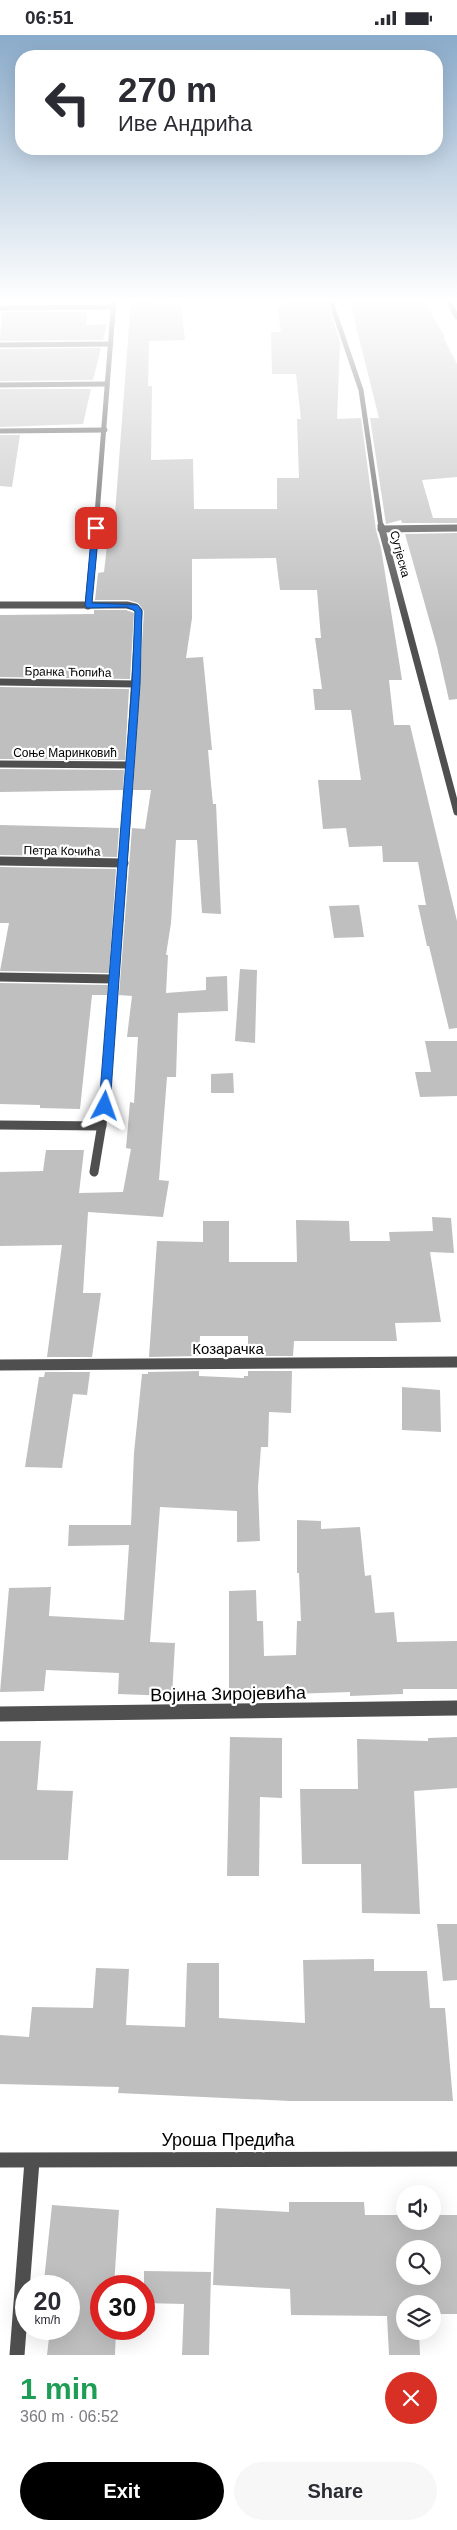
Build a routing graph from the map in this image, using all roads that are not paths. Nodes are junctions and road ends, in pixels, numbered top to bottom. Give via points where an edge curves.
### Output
1 (106, 407) edge
2 (363, 407) edge
3 (105, 430) junction
4 (0, 431) edge
5 (457, 528) edge
6 (381, 529) junction
7 (0, 605) edge
8 (88, 606) junction
9 (0, 682) edge
10 (136, 684) junction
11 (0, 764) edge
12 (130, 765) junction
13 (457, 812) edge
14 (0, 861) edge
15 (124, 863) junction
16 (0, 977) edge
17 (114, 979) junction
18 (0, 1125) edge
19 (102, 1126) junction
20 (94, 1172) dead end
21 (457, 1362) edge
22 (0, 1365) edge
23 (457, 1709) edge
24 (0, 1714) edge
25 (457, 2159) edge
26 (0, 2160) edge
27 (32, 2161) junction
28 (16, 2355) edge

1 - 3 street
2 - 6 street, Сутјеска
3 - 4 street
3 - 8 street
5 - 6 street
6 - 13 street, Сутјеска
7 - 8 street
8 - 10 street via 127,605 139,611
9 - 10 street, Бранка Ћопића
10 - 12 street
11 - 12 street, Соње Маринковић
12 - 15 street
14 - 15 street, Петра Кочића
15 - 17 street
16 - 17 street
17 - 19 street
18 - 19 street
19 - 20 street
21 - 22 street, Козарачка
23 - 24 street, Војина Зиројевића
25 - 27 street, Уроша Предића
26 - 27 street, Уроша Предића
27 - 28 street

